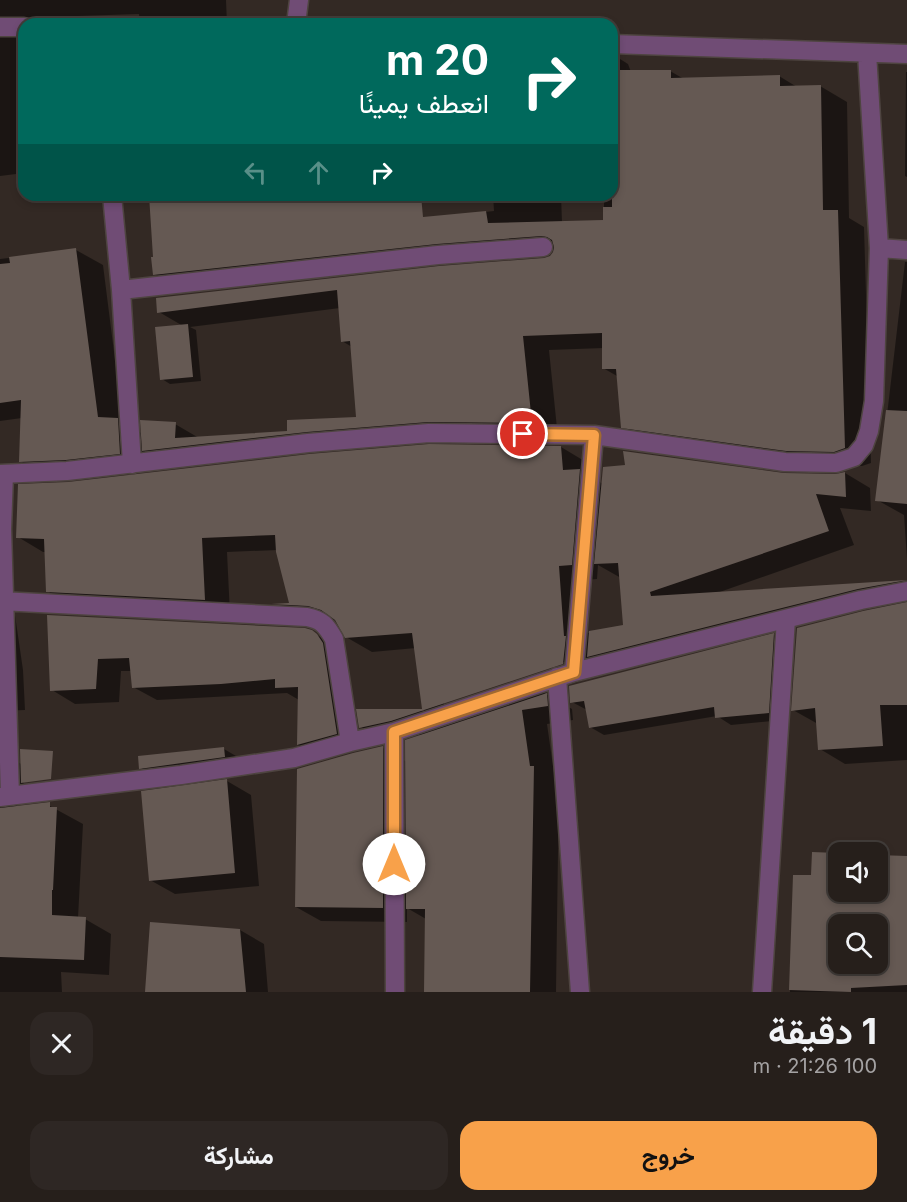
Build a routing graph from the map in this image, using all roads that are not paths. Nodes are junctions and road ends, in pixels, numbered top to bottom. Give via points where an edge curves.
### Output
1 (299, 0) edge
2 (297, 18) edge
3 (0, 27) edge
4 (18, 27) edge
5 (618, 44) edge
6 (867, 53) junction
7 (907, 54) edge
8 (113, 201) edge
9 (543, 248) dead end
10 (879, 249) junction
11 (907, 250) edge
12 (121, 290) junction
13 (594, 435) junction
14 (132, 464) junction
15 (2, 474) edge
16 (907, 591) edge
17 (2, 601) edge
18 (786, 619) junction
19 (565, 675) junction
20 (394, 732) junction
21 (351, 742) junction
22 (5, 796) edge
23 (395, 992) edge
24 (580, 992) edge
25 (762, 992) edge

1 - 2 street
3 - 4 street
5 - 6 street
6 - 7 street
6 - 10 street
8 - 12 street
9 - 12 street via 438,255
10 - 11 street
10 - 13 street via 874,401 869,431 854,457 836,463 785,462
12 - 14 street
13 - 14 street via 429,433
13 - 19 street
14 - 15 street
15 - 17 street
16 - 18 street
17 - 21 street via 317,619 334,639
17 - 22 street
18 - 19 street
18 - 25 street
19 - 20 street
19 - 24 street
20 - 21 street
20 - 23 street
21 - 22 street via 294,758

